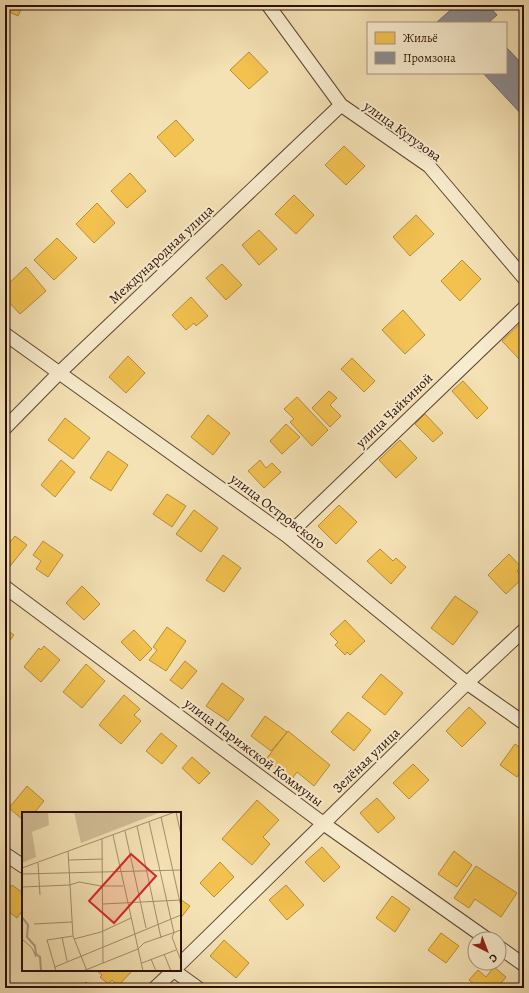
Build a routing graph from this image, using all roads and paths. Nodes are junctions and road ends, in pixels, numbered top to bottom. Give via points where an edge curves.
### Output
1 (268, 5) edge
2 (341, 106) junction
3 (524, 278) edge
4 (524, 308) edge
5 (5, 334) edge
6 (60, 373) junction
7 (5, 428) edge
8 (287, 536) junction
9 (5, 587) edge
10 (524, 630) edge
11 (467, 683) junction
12 (524, 723) edge
13 (324, 824) junction
14 (5, 854) edge
15 (22, 865) edge
16 (476, 931) edge
17 (507, 953) edge
18 (181, 963) edge
19 (524, 965) edge
20 (172, 971) edge
21 (174, 971) edge
22 (155, 988) edge
23 (198, 988) edge

1 - 2 street, улица Кутузова
2 - 3 street, улица Кутузова via 429,166
2 - 6 street, Международная улица
4 - 8 street, улица Чайкиной
5 - 6 street, улица Островского
6 - 7 street, Международная улица
6 - 8 street, улица Островского
8 - 11 street, улица Островского
9 - 13 street, улица Парижской Коммуны
10 - 11 street, Зелёная улица
11 - 12 street, улица Островского
11 - 13 street, Зелёная улица
13 - 16 street, улица Парижской Коммуны
13 - 18 street, Зелёная улица
14 - 15 street
17 - 19 street
20 - 22 street
21 - 23 street

